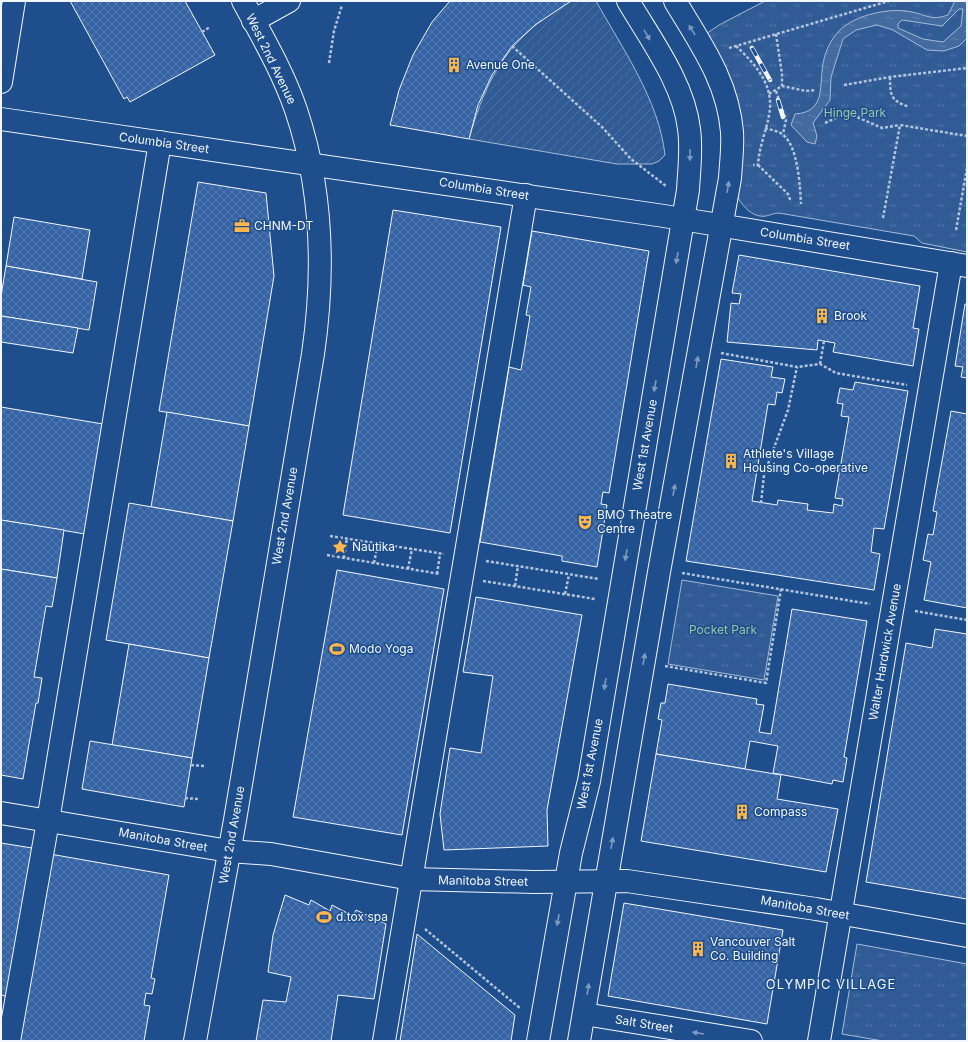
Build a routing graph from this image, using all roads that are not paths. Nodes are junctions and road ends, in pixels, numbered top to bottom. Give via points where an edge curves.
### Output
1 (14, 1) edge
2 (242, 1) edge
3 (289, 1) edge
4 (628, 1) edge
5 (675, 1) edge
6 (253, 21) junction
7 (1, 82) edge
8 (1, 119) edge
9 (160, 142) junction
10 (310, 163) junction
11 (526, 195) junction
12 (683, 219) junction
13 (722, 226) junction
14 (959, 265) edge
15 (1, 813) edge
16 (48, 820) junction
17 (229, 851) junction
18 (411, 879) junction
19 (606, 881) junction
20 (565, 882) junction
21 (840, 914) junction
22 (967, 936) edge
23 (584, 1014) junction
24 (9, 1041) edge
25 (195, 1041) edge
26 (384, 1041) edge
27 (538, 1041) edge
28 (579, 1041) edge
29 (751, 1041) edge
30 (819, 1041) edge

1 - 7 street
2 - 6 street, West 2nd Avenue
3 - 6 street
4 -> 12 street, West 1st Avenue via 677,85 684,103 690,155
13 -> 5 street via 732,151 729,114 712,62
6 - 10 street, West 2nd Avenue via 277,65 295,109
8 - 9 street, Columbia Street
9 - 10 street, Columbia Street
9 - 16 street
10 - 11 street, Columbia Street
10 - 17 street, West 2nd Avenue via 317,191 321,277 318,317
11 - 12 street, Columbia Street
11 - 18 street
12 - 13 street, Columbia Street
12 -> 20 street, West 1st Avenue via 589,781
13 - 14 street, Columbia Street
19 -> 13 street
14 - 21 street, Walter Hardwick Avenue via 930,389
15 - 16 street, Manitoba Street
16 - 17 street, Manitoba Street
16 - 24 street
17 - 18 street, Manitoba Street via 271,854
17 - 25 street, West 2nd Avenue
18 - 20 street, Manitoba Street
18 - 26 street
19 - 20 street, Manitoba Street
19 - 21 street, Manitoba Street via 632,881
23 -> 19 street
20 -> 27 street, West 1st Avenue
21 - 22 street, Manitoba Street
21 - 30 street, Walter Hardwick Avenue
23 - 28 street
29 -> 23 street, Salt Street

